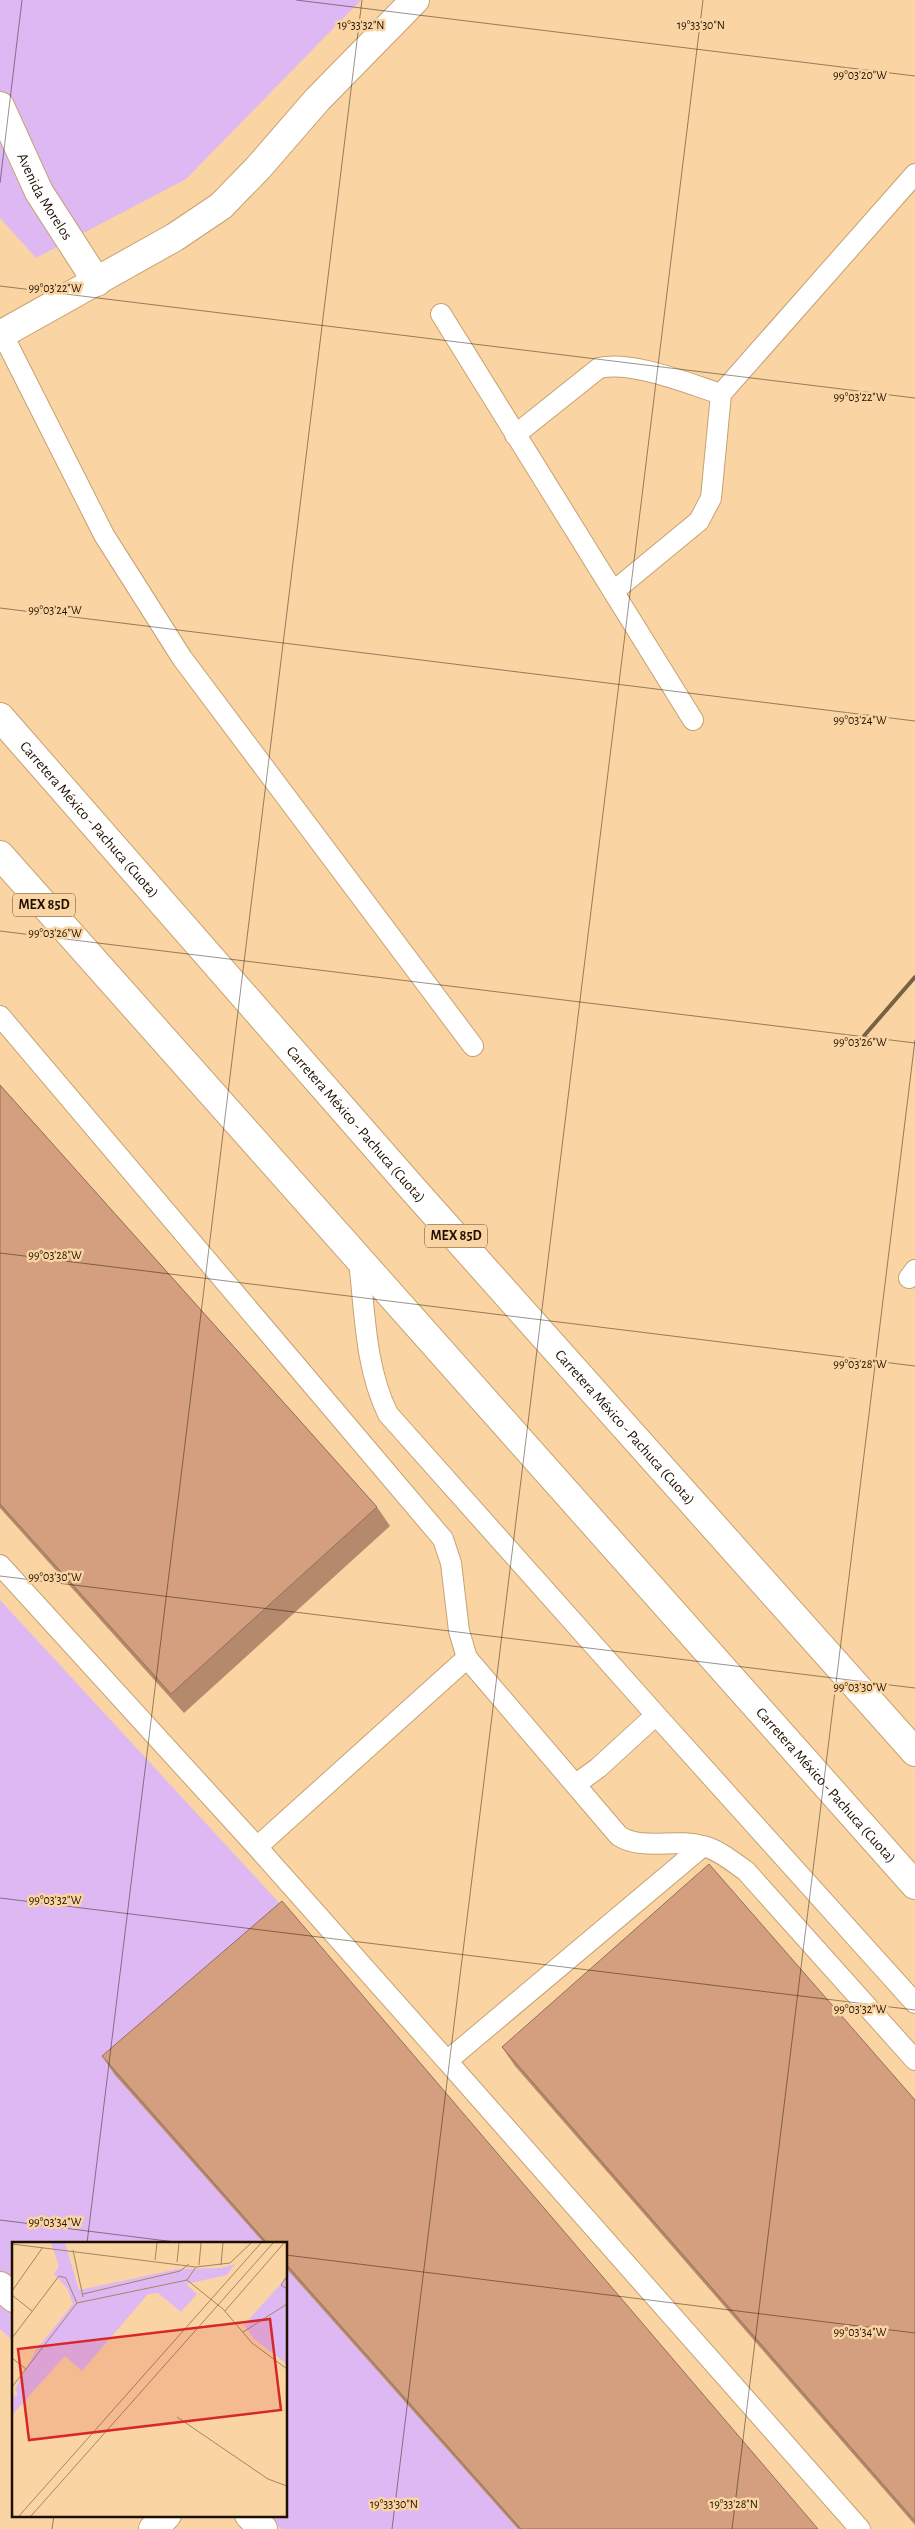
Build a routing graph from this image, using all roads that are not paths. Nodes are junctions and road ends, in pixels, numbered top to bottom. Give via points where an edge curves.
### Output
1 (415, 0) edge
2 (0, 106) edge
3 (915, 174) edge
4 (97, 282) junction
5 (441, 314) dead end
6 (1, 334) edge
7 (721, 394) junction
8 (515, 434) junction
9 (614, 591) junction
10 (0, 717) edge
11 (693, 720) dead end
12 (0, 855) edge
13 (0, 1016) edge
14 (473, 1046) dead end
15 (359, 1261) junction
16 (0, 1565) edge
17 (467, 1658) junction
18 (656, 1715) junction
19 (915, 1752) edge
20 (576, 1784) junction
21 (703, 1846) junction
22 (257, 1847) junction
23 (915, 1884) edge
24 (915, 2003) edge
25 (915, 2060) edge
26 (447, 2061) junction
27 (0, 2286) edge
28 (12, 2296) edge
29 (166, 2516) edge
30 (250, 2516) edge
31 (153, 2529) edge
32 (263, 2529) edge
33 (860, 2529) edge

1 - 4 main road via 317,100 221,206
2 - 4 main road, Avenida Morelos via 39,192
3 - 7 lane
4 - 6 main road
5 - 8 lane
6 - 14 lane via 104,535 182,658
7 - 8 lane via 612,365 600,368
7 - 9 lane via 711,498 705,512 699,521
8 - 9 lane
9 - 11 lane
10 - 19 main road, Carretera México - Pachuca (Cuota) / MEX 85D via 426,1203
12 - 15 main road, Carretera México - Pachuca (Cuota) / MEX 85D
13 - 17 lane via 443,1539 451,1564 458,1630
15 - 18 lane via 372,1372 388,1414
15 - 23 main road, Carretera México - Pachuca (Cuota) / MEX 85D
16 - 22 lane
17 - 20 lane
17 - 22 lane
18 - 20 lane
18 - 24 lane
20 - 21 lane via 619,1836 628,1842
21 - 25 lane via 746,1871
21 - 26 lane
22 - 26 lane
26 - 33 lane
27 - 28 main road
29 - 31 main road
30 - 32 main road

